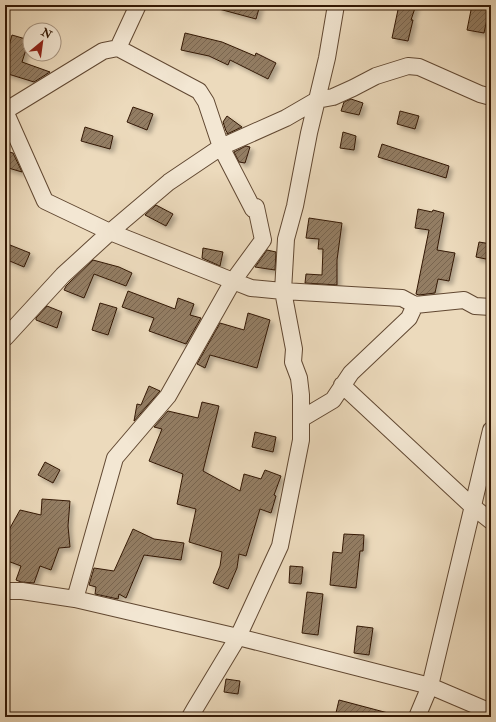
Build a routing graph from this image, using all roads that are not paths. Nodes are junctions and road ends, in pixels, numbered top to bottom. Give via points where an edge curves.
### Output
1 (138, 5) edge
2 (336, 5) edge
3 (118, 48) junction
4 (491, 97) edge
5 (318, 100) junction
6 (221, 147) junction
7 (110, 232) junction
8 (233, 281) junction
9 (283, 291) junction
10 (415, 305) junction
11 (491, 307) edge
12 (5, 338) edge
13 (342, 386) junction
14 (301, 419) junction
15 (491, 430) edge
16 (472, 506) junction
17 (491, 521) edge
18 (5, 591) edge
19 (75, 599) junction
20 (238, 637) junction
21 (430, 686) junction
22 (491, 712) edge
23 (190, 717) edge
24 (417, 717) edge

1 - 3 street
2 - 5 street
3 - 6 street via 199,91 206,102
3 - 7 street via 103,51 5,110 45,201
4 - 5 street via 419,67 408,66 376,76 333,97
5 - 6 street via 286,118
5 - 9 street via 286,239
6 - 7 street via 169,182
6 - 8 street via 254,209 256,207 262,240
7 - 8 street
7 - 12 street via 63,275
8 - 9 street via 251,288
8 - 19 street via 168,396 115,458
9 - 10 street via 402,298
9 - 14 street via 294,362 299,378
10 - 11 street via 464,300 475,306
10 - 13 street via 409,318 351,372
13 - 14 street via 333,400
13 - 16 street
14 - 20 street via 301,440 280,546
15 - 16 street
16 - 17 street
16 - 21 street
18 - 19 street
19 - 20 street
20 - 21 street
20 - 23 street
21 - 22 street
21 - 24 street

